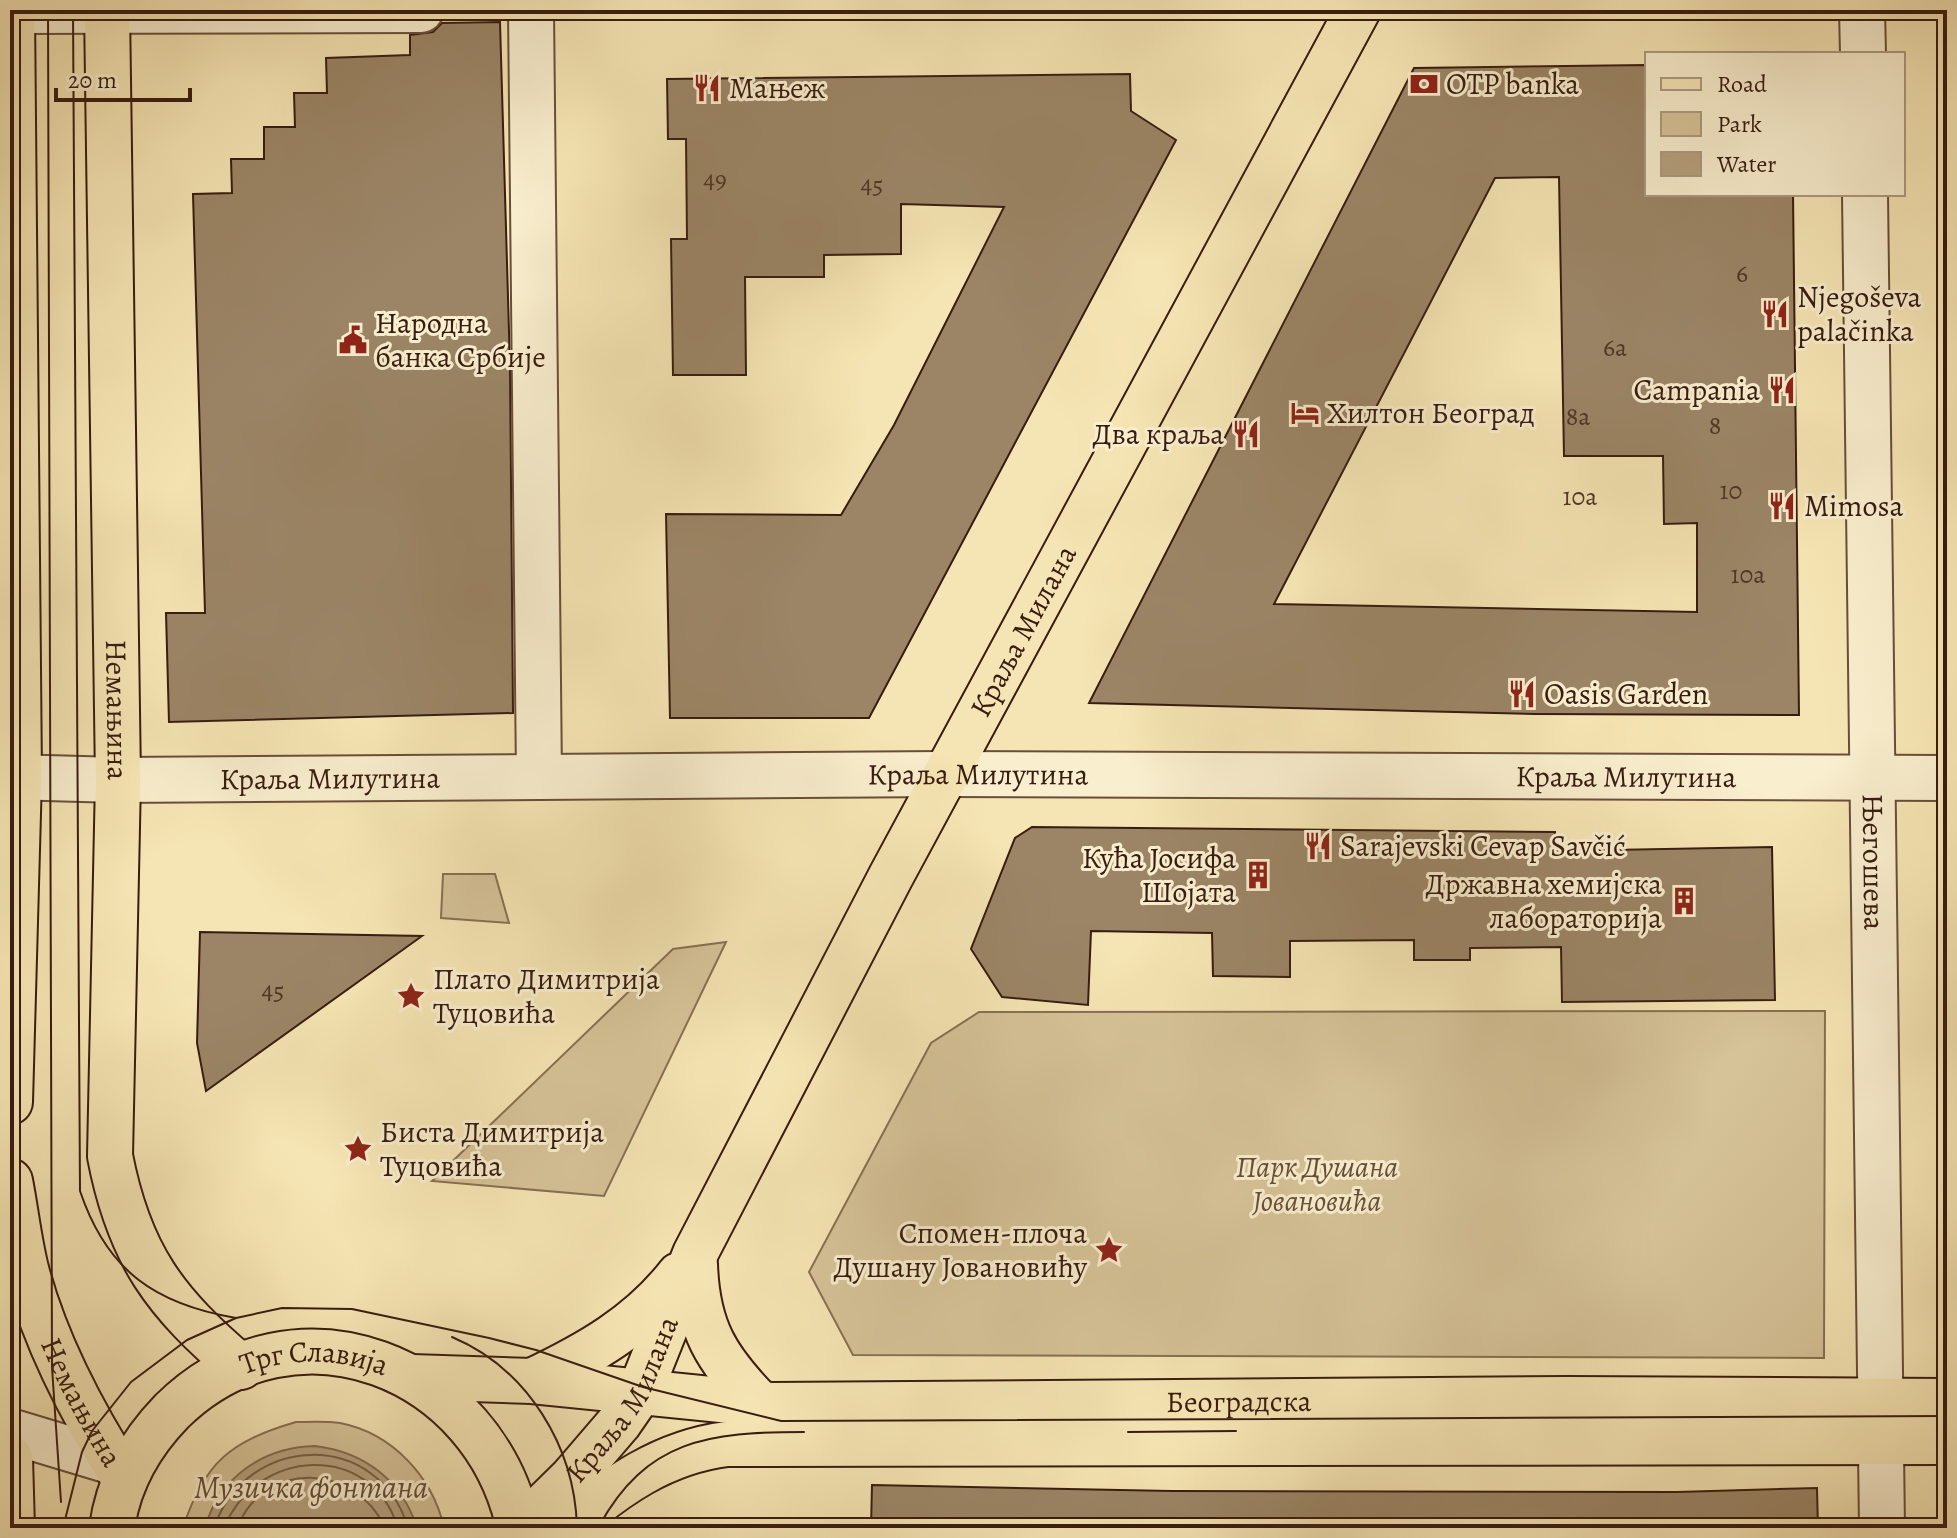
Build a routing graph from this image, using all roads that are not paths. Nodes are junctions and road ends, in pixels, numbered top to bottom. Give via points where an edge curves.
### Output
1 (107, 10) edge
2 (421, 10) edge
3 (531, 10) edge
4 (1358, 10) edge
5 (1862, 10) edge
6 (11, 11) edge
7 (1863, 52) edge
8 (1865, 196) edge
9 (944, 774) junction
10 (14, 777) edge
11 (539, 777) junction
12 (1947, 778) edge
13 (1871, 779) junction
14 (118, 780) junction
15 (10, 1102) edge
16 (10, 1181) edge
17 (695, 1254) junction
18 (241, 1367) junction
19 (412, 1377) junction
20 (532, 1381) junction
21 (639, 1394) junction
22 (1947, 1401) edge
23 (760, 1404) junction
24 (1881, 1421) junction
25 (10, 1431) edge
26 (1947, 1442) edge
27 (10, 1458) edge
28 (119, 1471) junction
29 (12, 1528) edge
30 (112, 1528) edge
31 (520, 1528) edge
32 (567, 1528) edge
33 (1882, 1528) edge

1 - 2 street
1 - 6 street
1 - 14 main road, Немањина
3 - 11 street
4 - 9 main road, Краља Милана
5 - 7 street
6 - 10 main road
8 - 13 street, Његошева
9 - 11 street, Краља Милутина
9 - 13 street, Краља Милутина
9 - 17 main road, Краља Милана
10 - 14 street, Краља Милутина
10 - 15 main road
11 - 14 street, Краља Милутина
12 - 13 street, Краља Милутина
13 - 24 street, Његошева
14 - 18 main road, Немањина via 110,1156 119,1205 138,1250 170,1301
16 - 28 main road, Немањина via 27,1272 53,1345 92,1431
17 - 20 main road, Краља Милана via 665,1293 621,1332
17 - 21 main road, Краља Милана
17 - 23 main road via 701,1318 713,1348
18 - 19 main road, Трг Славија via 284,1355 328,1353 371,1361
18 - 28 main road, Трг Славија via 184,1400
19 - 20 main road
19 - 31 main road, Трг Славија via 445,1400 487,1446 507,1483
20 - 21 main road, Београдска
21 - 23 main road, Београдска
21 - 31 main road, Краља Милана via 580,1468
22 - 24 main road, Београдска
23 - 24 main road, Београдска
24 - 26 main road, Београдска
24 - 32 main road, Београдска via 727,1444 648,1468
24 - 33 street, Његошева
25 - 28 street
27 - 29 main road
28 - 30 main road, Трг Славија

